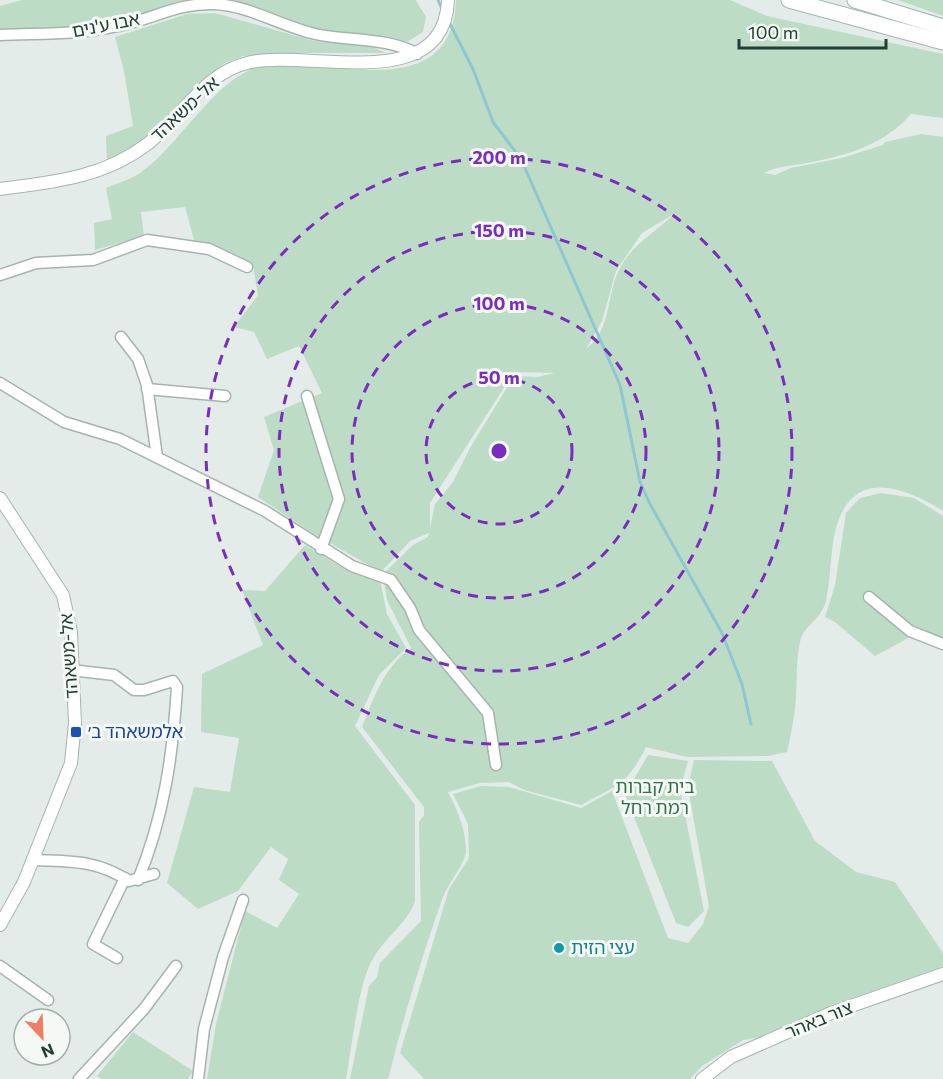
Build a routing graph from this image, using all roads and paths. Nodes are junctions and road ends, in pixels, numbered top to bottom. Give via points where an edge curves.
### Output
1 (448, 0) edge
2 (789, 0) edge
3 (855, 0) edge
4 (943, 27) edge
5 (0, 35) edge
6 (943, 42) edge
7 (418, 55) junction
8 (0, 189) edge
9 (247, 267) dead end
10 (0, 275) edge
11 (121, 337) dead end
12 (0, 382) edge
13 (147, 389) junction
14 (225, 396) dead end
15 (307, 396) dead end
16 (157, 457) junction
17 (0, 487) edge
18 (0, 494) edge
19 (0, 498) edge
20 (321, 549) junction
21 (869, 597) dead end
22 (943, 644) edge
23 (71, 670) junction
24 (496, 765) dead end
25 (32, 860) junction
26 (154, 874) dead end
27 (125, 879) junction
28 (138, 880) junction
29 (243, 900) dead end
30 (0, 925) edge
31 (117, 958) dead end
32 (0, 966) edge
33 (176, 966) dead end
34 (943, 974) edge
35 (48, 1000) dead end
36 (79, 1079) edge
37 (198, 1079) edge
38 (702, 1079) edge

1 - 7 street via 442,30
2 - 6 main road
3 - 4 main road
5 - 7 street, אבו ע'נים via 81,33 119,26 167,9 216,4 250,10 313,34 404,48
7 - 8 street, אל-משאהד via 394,61 266,60 237,66 203,90 148,144 108,169 60,181
9 - 10 street via 209,249 147,240 93,260 36,263
11 - 13 street via 138,358
12 - 16 street via 64,422 96,430
13 - 14 street
13 - 16 street
15 - 20 street via 339,499
16 - 20 street via 265,511
17 - 18 street
19 - 23 street, אל-משאהד via 63,595 71,632
20 - 24 street via 352,566 391,579 399,587 419,630 488,713
21 - 22 street via 910,631
23 - 25 street, אל-משאהד via 75,723 71,763
23 - 28 street via 114,675 134,690 173,681 177,687 173,745 162,810
25 - 27 street via 82,862 110,868
25 - 30 street, אל-משאהד
26 - 28 street
27 - 28 street
27 - 31 street via 93,944
29 - 37 street via 204,1029
32 - 35 street
33 - 36 street via 144,1009
34 - 38 street, צור באהר via 831,1013 730,1057

